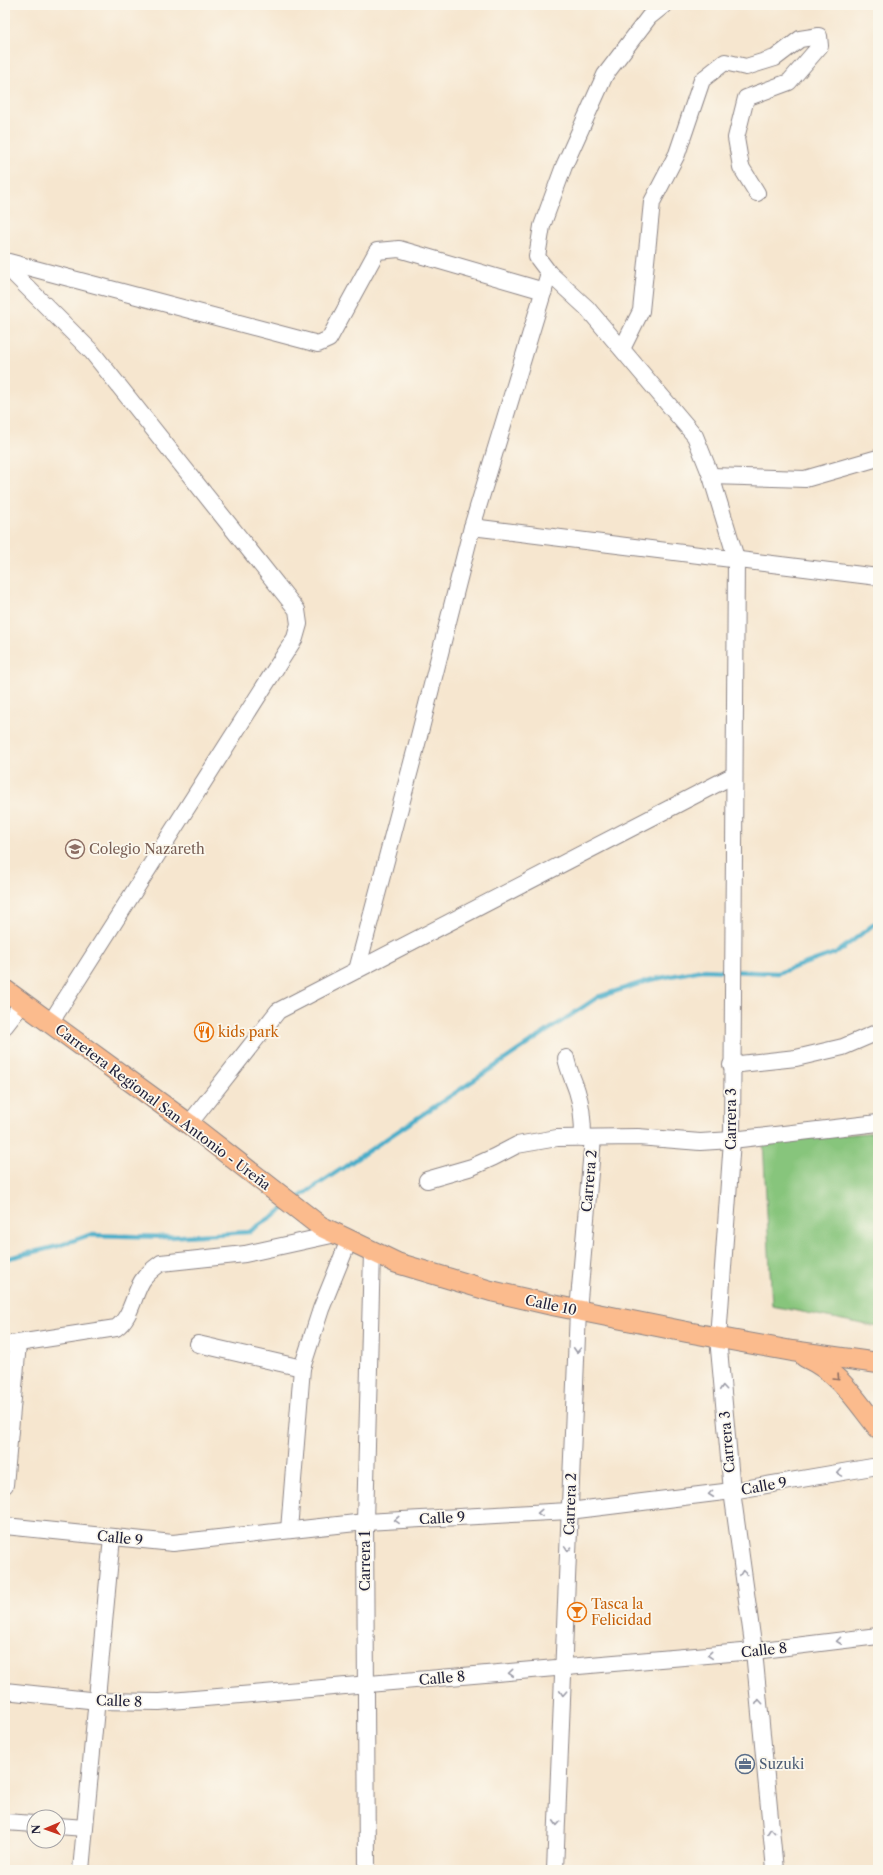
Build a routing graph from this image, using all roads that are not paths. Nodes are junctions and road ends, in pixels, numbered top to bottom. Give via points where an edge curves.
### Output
1 (664, 5) edge
2 (756, 194) dead end
3 (5, 261) edge
4 (5, 265) edge
5 (549, 273) junction
6 (544, 291) junction
7 (622, 349) junction
8 (878, 458) edge
9 (711, 476) junction
10 (472, 527) junction
11 (736, 558) junction
12 (878, 577) edge
13 (734, 775) junction
14 (357, 970) junction
15 (5, 990) edge
16 (24, 1003) junction
17 (51, 1022) junction
18 (5, 1026) edge
19 (878, 1032) edge
20 (566, 1058) dead end
21 (731, 1065) junction
22 (878, 1123) edge
23 (188, 1124) junction
24 (588, 1138) junction
25 (732, 1140) junction
26 (427, 1180) dead end
27 (335, 1233) junction
28 (372, 1252) junction
29 (578, 1311) junction
30 (718, 1338) junction
31 (12, 1344) edge
32 (198, 1344) dead end
33 (792, 1351) junction
34 (878, 1363) edge
35 (302, 1368) junction
36 (878, 1428) edge
37 (878, 1466) edge
38 (5, 1485) edge
39 (732, 1491) junction
40 (569, 1511) junction
41 (365, 1522) junction
42 (5, 1526) edge
43 (289, 1530) junction
44 (112, 1537) junction
45 (878, 1636) edge
46 (754, 1651) junction
47 (564, 1668) junction
48 (365, 1685) junction
49 (5, 1691) edge
50 (98, 1701) junction
51 (5, 1822) edge
52 (26, 1823) edge
53 (66, 1827) edge
54 (85, 1828) junction
55 (81, 1870) edge
56 (367, 1870) edge
57 (555, 1870) edge
58 (775, 1870) edge

1 - 5 street, Carrera 3 via 649,17 605,75 564,166 542,226 537,257
2 - 7 street via 740,167 736,138 746,98 789,82 820,46 820,36 800,39 775,58 746,67 725,62 702,80 677,154 652,202 641,311
3 - 6 street via 318,344 329,339 377,251 399,249
4 - 17 street via 92,352 296,610 299,624 295,638
5 - 6 street
5 - 7 street, Carrera 3 via 587,308
6 - 10 street
7 - 9 street, Carrera 3 via 695,436
8 - 9 street via 805,478
9 - 11 street, Carrera 3
10 - 11 street
10 - 14 street
11 - 12 street
11 - 13 street, Carrera 3
13 - 14 street
13 - 21 street, Carrera 3
14 - 23 street via 278,1010
15 - 16 main road, Carretera Regional San Antonio - Ureña
16 - 17 main road, Carretera Regional San Antonio - Ureña
16 - 18 street
17 - 23 main road, Carretera Regional San Antonio - Ureña
19 - 21 street via 843,1047 796,1058
20 - 24 street, Carrera 2
21 - 25 street, Carrera 3
22 - 25 street
23 - 27 main road, Carretera Regional San Antonio - Ureña
24 - 25 street via 638,1137 700,1142
24 - 26 street via 557,1138 517,1145 472,1167
24 - 29 street, Carrera 2
25 - 30 street, Carrera 3
27 - 28 main road, Calle 10
27 - 31 street via 245,1254 160,1263 142,1281 123,1323 116,1328
27 - 35 street via 321,1309
28 - 29 main road, Calle 10 via 441,1278
28 - 41 street, Carrera 1
29 - 30 main road, Calle 10
29 -> 40 street, Carrera 2
30 - 33 main road, Calle 10
39 -> 30 street, Carrera 3
31 - 38 street
32 - 35 street
33 - 34 main road, Calle 10
33 -> 36 main road, Calle 10 via 832,1372
35 - 43 street
37 -> 39 street, Calle 9
39 -> 40 street, Calle 9
46 -> 39 street, Carrera 3
40 -> 41 street, Calle 9
40 -> 47 street, Carrera 2
41 - 43 street, Calle 9
41 - 48 street, Carrera 1
42 - 44 street, Calle 9
43 - 44 street, Calle 9 via 173,1543
44 - 50 street
45 -> 46 street, Calle 8
46 -> 47 street, Calle 8
58 -> 46 street, Carrera 3
47 -> 48 street, Calle 8
47 -> 57 street, Carrera 2
48 - 50 street, Calle 8 via 159,1702
48 - 56 street, Carrera 1
49 - 50 street, Calle 8
50 - 54 street
51 - 52 street
53 - 54 street
54 - 55 street

